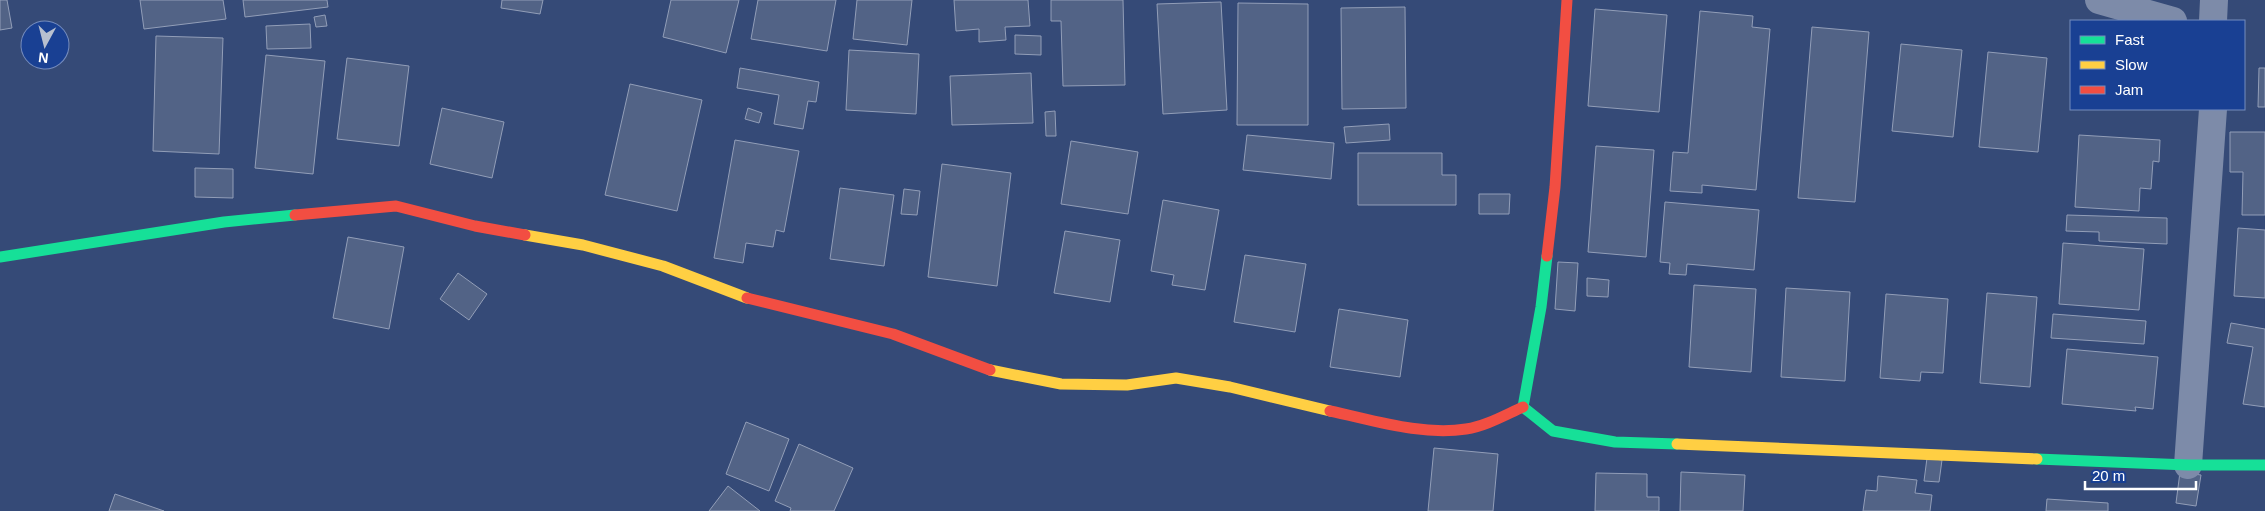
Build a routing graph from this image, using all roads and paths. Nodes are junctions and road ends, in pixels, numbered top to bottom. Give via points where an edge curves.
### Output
1 (1567, 0) edge
2 (2099, 0) edge
3 (2214, 0) edge
4 (2169, 20) edge
5 (2213, 20) edge
6 (2213, 110) edge
7 (0, 257) edge
8 (1523, 407) junction
9 (2265, 465) edge
10 (2188, 466) junction

1 - 8 street via 1555,187 1541,307
2 - 4 street
3 - 5 street
6 - 10 street
7 - 8 street via 224,222 396,206 475,226 592,247 663,266 746,298 893,334 996,372 1061,384 1127,385 1176,378 1427,430 1466,429
8 - 10 street via 1553,431 1616,442
9 - 10 street

